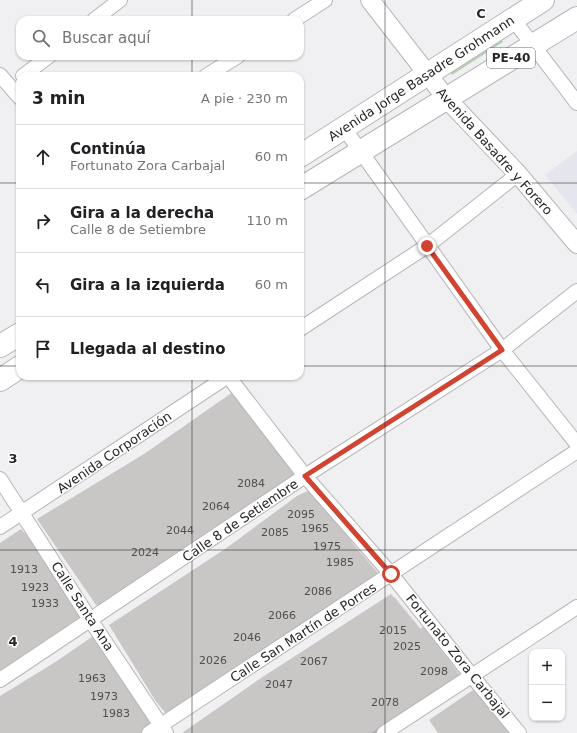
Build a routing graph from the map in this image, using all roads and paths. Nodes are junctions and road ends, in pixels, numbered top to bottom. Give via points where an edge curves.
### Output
1 (120, 0) edge
2 (325, 0) edge
3 (370, 0) edge
4 (542, 0) edge
5 (99, 16) edge
6 (300, 16) edge
7 (577, 18) edge
8 (513, 19) junction
9 (532, 45) junction
10 (44, 60) edge
11 (232, 60) edge
12 (29, 72) edge
13 (212, 72) edge
14 (0, 75) edge
15 (427, 75) junction
16 (15, 83) edge
17 (446, 98) junction
18 (577, 103) edge
19 (344, 128) junction
20 (360, 151) junction
21 (304, 153) edge
22 (518, 174) junction
23 (304, 186) edge
24 (577, 244) edge
25 (427, 246) junction
26 (577, 291) edge
27 (304, 326) edge
28 (16, 336) edge
29 (0, 346) edge
30 (502, 350) junction
31 (16, 370) edge
32 (0, 380) edge
33 (222, 380) edge
34 (231, 380) edge
35 (577, 444) edge
36 (577, 451) edge
37 (305, 476) junction
38 (0, 479) edge
39 (23, 512) junction
40 (0, 527) edge
41 (391, 574) junction
42 (577, 607) edge
43 (91, 621) junction
44 (472, 676) junction
45 (0, 680) edge
46 (164, 729) edge
47 (149, 733) edge
48 (384, 733) edge
49 (520, 733) edge

1 - 5 street
2 - 6 street
3 - 15 street, Avenida Basadre y Forero
4 - 8 highway, Avenida Jorge Basadre Grohmann / PE-40
7 - 9 highway, PE-40
8 - 9 street
8 - 15 highway, Avenida Jorge Basadre Grohmann / PE-40
9 - 17 highway, PE-40
9 - 18 street
10 - 12 street
11 - 13 street
14 - 16 street
15 - 17 street, Avenida Basadre y Forero
15 - 19 highway, Avenida Jorge Basadre Grohmann / PE-40
17 - 20 highway, PE-40
17 - 22 street, Avenida Basadre y Forero
19 - 20 street
19 - 21 highway, Avenida Jorge Basadre Grohmann / PE-40
20 - 23 highway, PE-40
20 - 25 street
22 - 24 street, Avenida Basadre y Forero
22 - 25 street
25 - 27 street
25 - 30 street
26 - 30 street, Calle 8 de Setiembre
28 - 29 highway
30 - 35 street
30 - 37 street, Calle 8 de Setiembre
31 - 32 highway
33 - 39 street, Avenida Corporación
34 - 37 street, Fortunato Zora Carbajal
36 - 41 street, Calle San Martín de Porres
37 - 41 street, Fortunato Zora Carbajal
37 - 43 street, Calle 8 de Setiembre
38 - 39 street, Calle Santa Ana
39 - 40 street, Avenida Corporación
39 - 43 street, Calle Santa Ana
41 - 44 street, Fortunato Zora Carbajal
41 - 46 street, Calle San Martín de Porres
42 - 44 street
43 - 45 street, Calle 8 de Setiembre
43 - 46 street, Calle Santa Ana
44 - 48 street
44 - 49 street, Fortunato Zora Carbajal
46 - 47 street, Calle San Martín de Porres

